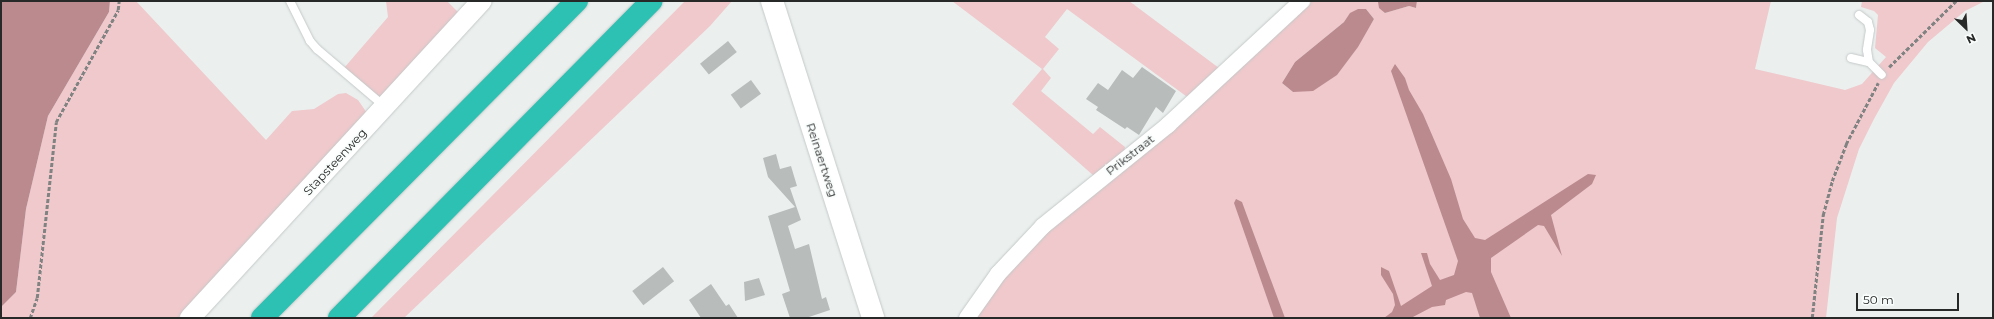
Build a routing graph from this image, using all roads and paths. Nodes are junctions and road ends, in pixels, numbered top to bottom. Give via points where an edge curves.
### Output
1 (119, 1) edge
2 (290, 1) edge
3 (577, 1) edge
4 (652, 1) edge
5 (772, 1) edge
6 (1302, 1) edge
7 (1956, 1) edge
8 (477, 2) edge
9 (1859, 15) dead end
10 (1851, 58) dead end
11 (1869, 62) junction
12 (1882, 75) junction
13 (386, 107) junction
14 (30, 318) edge
15 (190, 318) edge
16 (262, 318) edge
17 (338, 318) edge
18 (873, 318) edge
19 (967, 318) edge
20 (1812, 318) edge

1 - 14 path via 118,10 56,122 37,298
2 - 13 lane via 310,41 317,49
3 - 16 highway
4 - 17 highway
5 - 18 main road, Reinaertweg
6 - 19 street, Prikstraat via 1168,125 1043,226 998,274
7 - 12 path
8 - 13 street, Stapsteenweg
9 - 11 lane via 1868,22 1870,30 1866,50
10 - 11 lane
11 - 12 lane
12 - 20 path via 1846,144 1832,181 1823,215
13 - 15 street, Stapsteenweg

